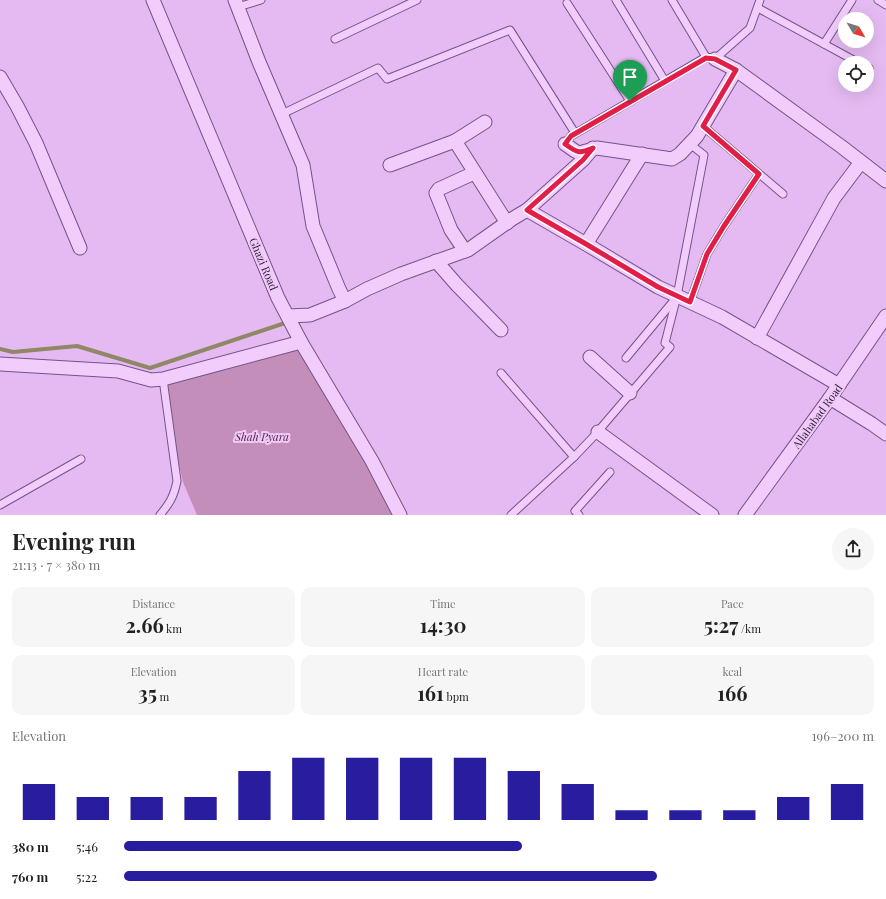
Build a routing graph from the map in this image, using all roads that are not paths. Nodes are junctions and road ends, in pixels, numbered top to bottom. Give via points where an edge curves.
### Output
1 (153, 0) edge
2 (261, 0) edge
3 (417, 0) edge
4 (616, 0) edge
5 (672, 0) edge
6 (760, 0) edge
7 (852, 0) edge
8 (878, 0) edge
9 (567, 3) dead end
10 (237, 4) edge
11 (886, 5) edge
12 (758, 8) junction
13 (335, 39) dead end
14 (824, 44) junction
15 (846, 56) edge
16 (710, 58) junction
17 (736, 70) junction
18 (0, 76) edge
19 (665, 81) junction
20 (630, 101) junction
21 (282, 114) junction
22 (485, 122) dead end
23 (703, 126) junction
24 (575, 133) junction
25 (454, 141) junction
26 (565, 144) joint
27 (690, 144) junction
28 (593, 148) junction
29 (642, 154) junction
30 (861, 162) junction
31 (390, 165) dead end
32 (474, 173) junction
33 (759, 174) junction
34 (886, 180) edge
35 (783, 194) dead end
36 (527, 210) junction
37 (507, 223) junction
38 (586, 244) junction
39 (80, 248) dead end
40 (465, 251) junction
41 (436, 261) junction
42 (677, 296) junction
43 (345, 301) junction
44 (690, 302) junction
45 (886, 316) edge
46 (290, 320) junction
47 (501, 330) dead end
48 (757, 338) junction
49 (301, 342) junction
50 (590, 357) dead end
51 (626, 358) dead end
52 (0, 364) edge
53 (502, 373) dead end
54 (163, 379) junction
55 (839, 385) junction
56 (630, 393) junction
57 (830, 398) junction
58 (598, 432) junction
59 (886, 434) edge
60 (574, 457) junction
61 (81, 459) dead end
62 (610, 472) dead end
63 (0, 505) edge
64 (160, 515) edge
65 (400, 515) edge
66 (511, 515) edge
67 (579, 515) edge
68 (712, 515) edge
69 (745, 515) edge

1 - 46 street, Ghazi Road via 278,298
2 - 10 lane
3 - 13 lane
4 - 19 lane
5 - 16 lane
6 - 12 lane
7 - 14 lane
8 - 11 lane
9 - 20 lane
10 - 21 street
12 - 14 lane
12 - 16 lane via 750,28
14 - 15 lane
16 - 17 street
16 - 19 lane
17 - 23 street
17 - 30 street
18 - 39 street via 36,143
19 - 20 lane
20 - 24 lane
21 - 24 lane via 378,68 387,79 510,30
21 - 43 street via 303,165 313,226
22 - 25 street
23 - 27 street
23 - 33 lane
24 - 26 lane
25 - 31 street
25 - 32 street
26 - 28 street via 579,153
27 - 29 street via 672,159
27 - 42 lane via 704,155
28 - 29 street
28 - 36 street
29 - 38 street
30 - 34 street
30 - 48 street via 834,198
32 - 37 street
32 - 40 street via 439,189 436,193 451,230
33 - 35 lane
33 - 44 lane via 707,254
36 - 37 street
36 - 38 street
37 - 40 street
38 - 42 street
40 - 41 street
41 - 43 street via 401,274
41 - 47 street
42 - 44 street
42 - 51 lane
42 - 56 lane via 665,343 670,347
43 - 46 street
44 - 48 street
45 - 55 street, Allahabad Road
46 - 49 street, Ghazi Road
48 - 55 street
49 - 54 street
49 - 65 street, Ghazi Road via 372,461
50 - 56 street
52 - 54 street via 118,371 151,380
53 - 60 lane
54 - 64 lane via 178,481 174,494
55 - 57 street, Allahabad Road
56 - 58 lane
57 - 59 street
57 - 69 street, Allahabad Road
58 - 60 lane
58 - 68 street
60 - 66 lane
61 - 63 lane
62 - 67 lane via 575,511

